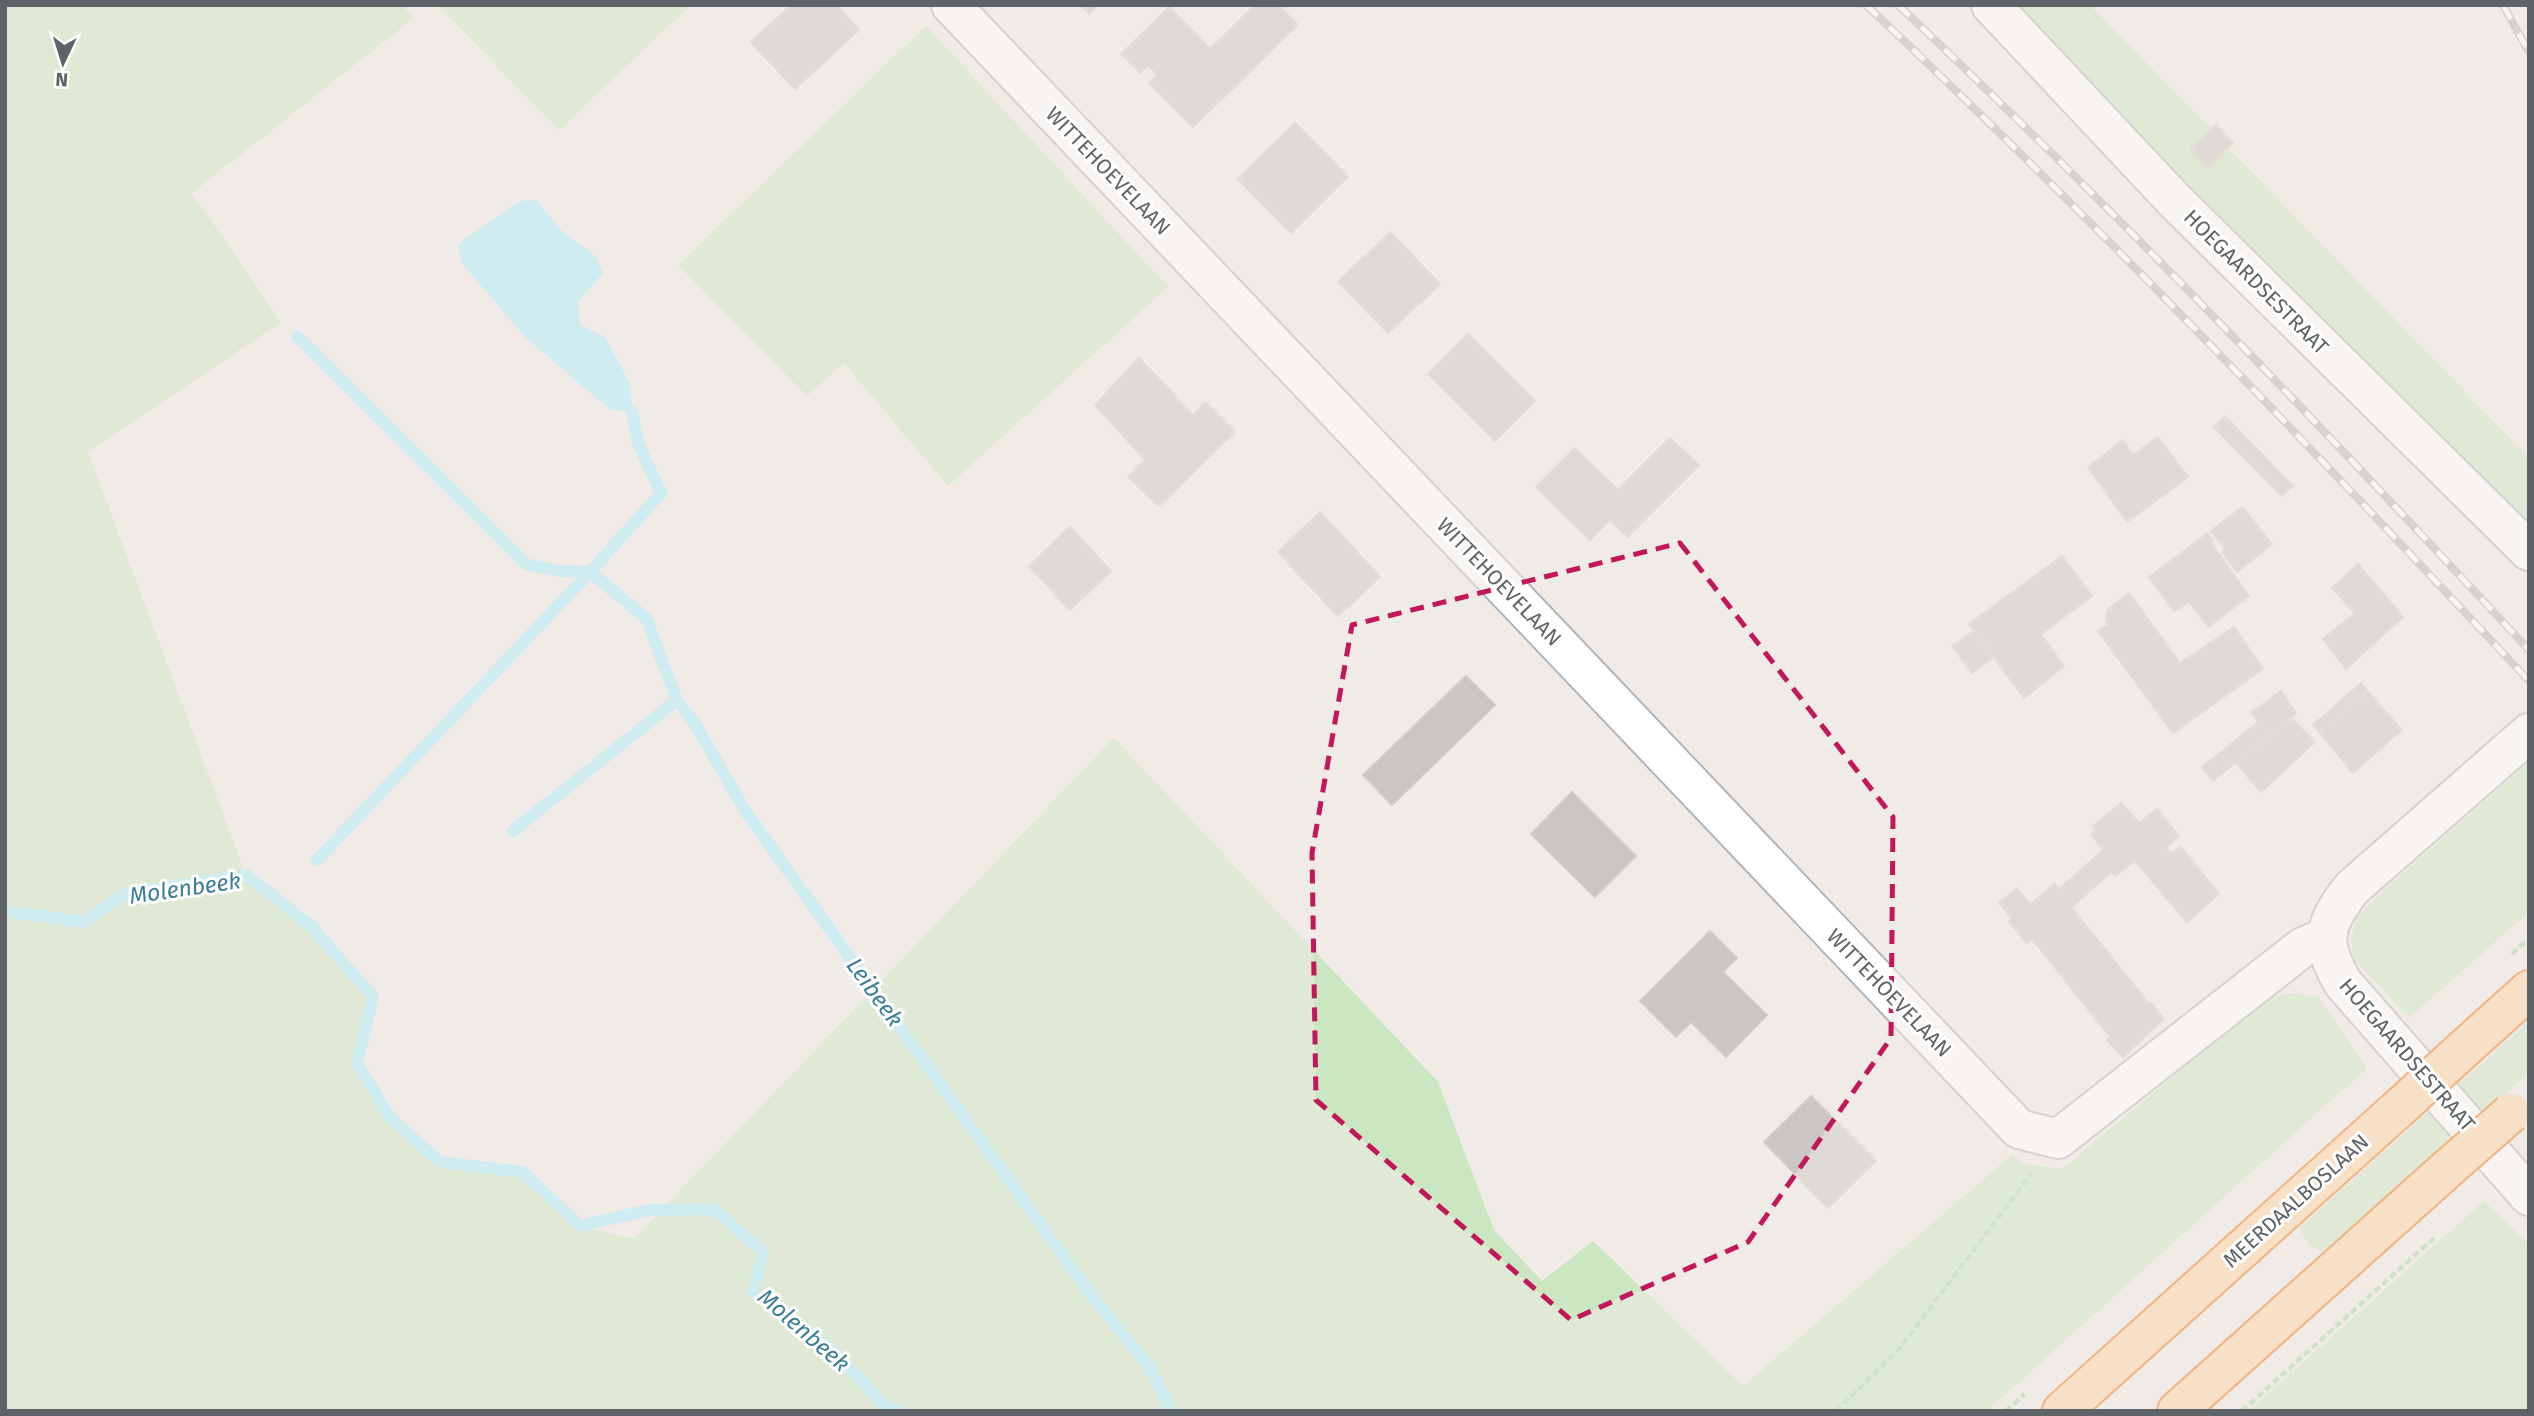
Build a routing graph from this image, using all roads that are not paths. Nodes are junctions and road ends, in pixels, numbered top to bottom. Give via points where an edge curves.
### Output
1 (951, 5) edge
2 (1991, 5) edge
3 (2529, 551) edge
4 (2529, 733) edge
5 (2326, 937) junction
6 (2529, 990) edge
7 (2520, 1105) edge
8 (2529, 1196) edge
9 (2062, 1411) edge
10 (2177, 1411) edge

1 - 5 street, WITTEHOEVELAAN via 2019,1129 2058,1139 2303,947
2 - 3 street, HOEGAARDSESTRAAT via 2175,201
4 - 5 street via 2352,888 2334,911
5 - 8 street, HOEGAARDSESTRAAT via 2330,962 2343,984
6 - 9 highway, MEERDAALBOSLAAN, bridge
7 - 10 highway, bridge

